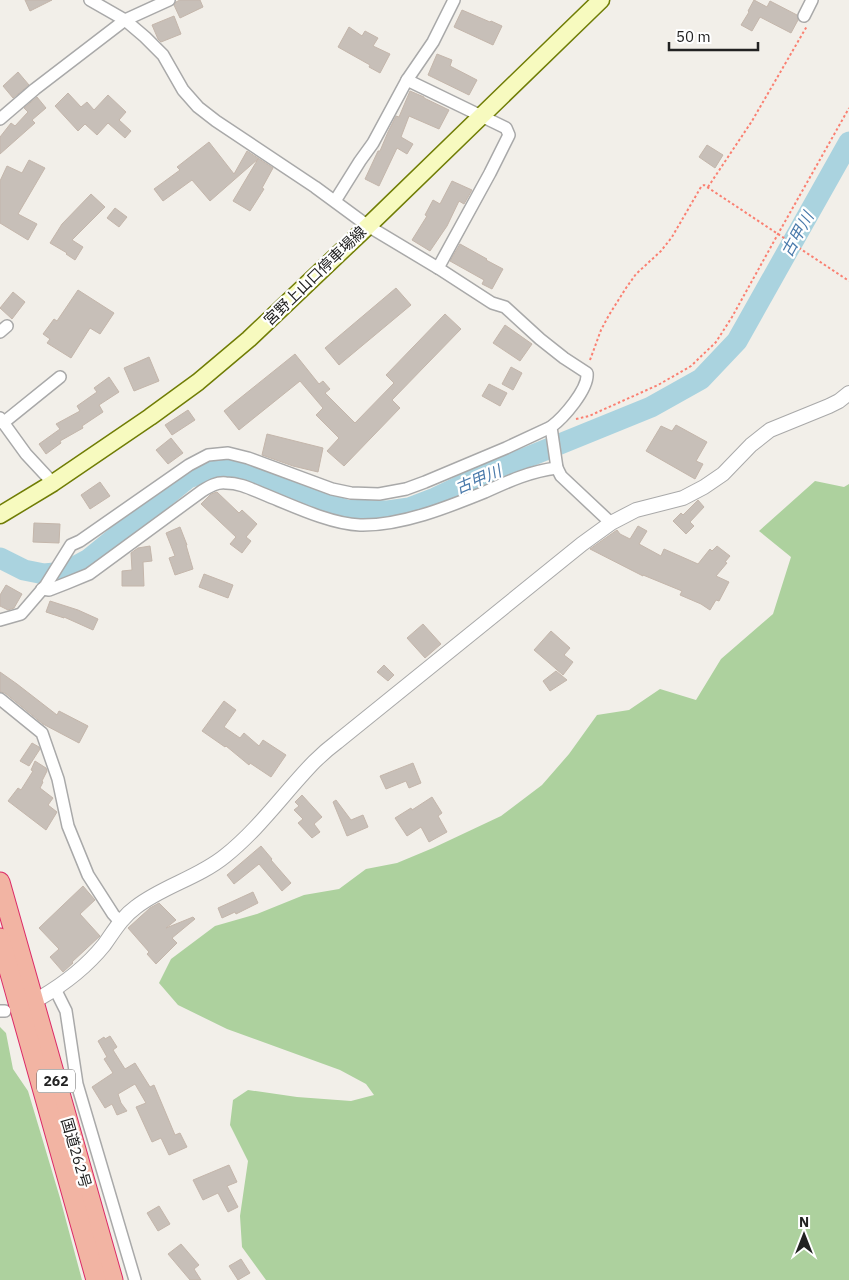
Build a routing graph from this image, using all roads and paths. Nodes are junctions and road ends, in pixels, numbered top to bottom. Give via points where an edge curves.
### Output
1 (90, 0) edge
2 (170, 0) edge
3 (454, 0) edge
4 (601, 0) edge
5 (812, 0) edge
6 (804, 16) joint
7 (125, 20) junction
8 (407, 80) junction
9 (849, 108) edge
10 (481, 116) junction
11 (0, 119) edge
12 (708, 187) junction
13 (335, 201) junction
14 (368, 226) junction
15 (778, 234) junction
16 (438, 268) junction
17 (849, 281) edge
18 (583, 371) junction
19 (60, 377) dead end
20 (849, 393) edge
21 (2, 420) edge
22 (561, 420) junction
23 (552, 430) junction
24 (557, 463) junction
25 (53, 483) junction
26 (0, 515) edge
27 (611, 522) junction
28 (44, 587) junction
29 (0, 620) edge
30 (0, 699) edge
31 (0, 882) edge
32 (120, 922) junction
33 (0, 938) edge
34 (55, 989) junction
35 (40, 998) dead end
36 (96, 1280) edge
37 (113, 1280) edge
38 (136, 1280) edge

1 - 7 street
2 - 7 street
3 - 8 street via 433,42
4 - 10 main road, 宮野上山口停車場線
5 - 6 street
6 - 12 path via 811,20 752,121
7 - 11 street
7 - 13 street via 163,55 183,90 198,107
8 - 10 street
8 - 13 street via 373,144
9 - 15 path
10 - 14 main road, 宮野上山口停車場線
10 - 16 street via 506,128 509,135
12 - 15 path
12 - 18 path via 701,187 672,237 626,288 601,330
13 - 14 street
14 - 16 street
14 - 25 main road, 宮野上山口停車場線 via 249,339 198,382
15 - 17 path
15 - 22 path via 716,342 691,366 658,385 589,416
16 - 18 street via 492,303 505,307 540,339
18 - 22 street via 588,379
19 - 21 street
20 - 27 street via 834,404 770,430 723,474 684,498 636,510
21 - 25 street via 26,454
22 - 23 street
23 - 24 street
23 - 28 street via 425,482 379,494 351,493 332,488 228,453 208,455 71,545
24 - 27 street via 561,476
24 - 28 street via 451,506 382,525 358,525 329,519 241,484 213,484 89,574 49,590
25 - 26 main road, 宮野上山口停車場線
27 - 32 street via 336,742 314,762 246,839 223,858 135,907
28 - 29 street via 21,614
30 - 32 street via 42,733 58,778 68,826 88,875
31 - 37 highway, 国道262号 / 262
32 - 34 street via 89,961
33 - 36 highway, 国道262号 / 262
34 - 35 street
34 - 38 street via 66,1011 77,1084

